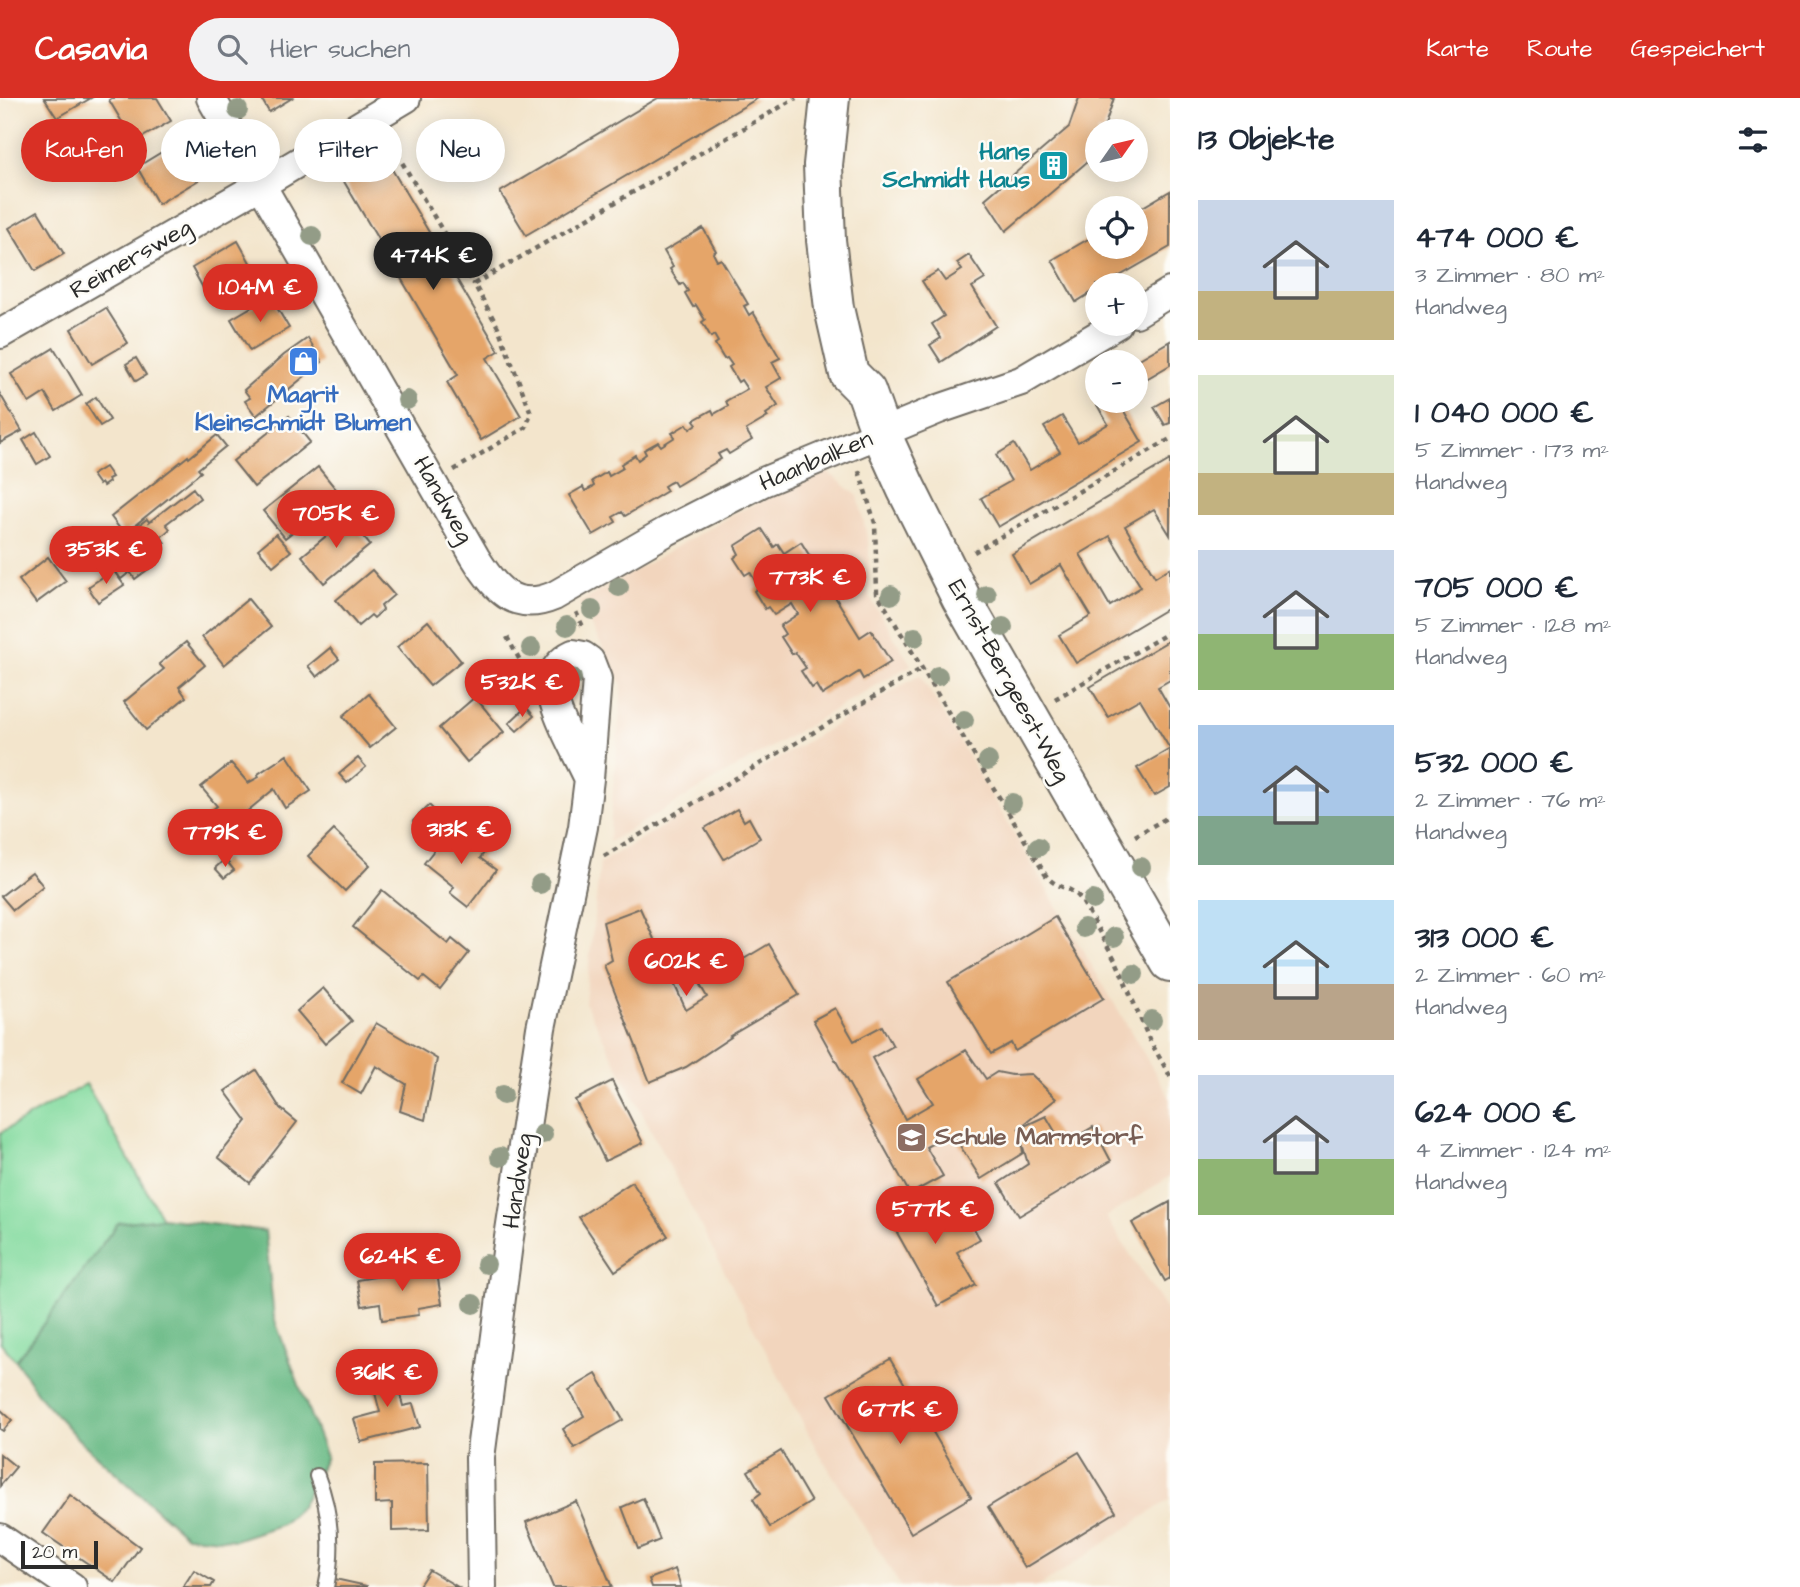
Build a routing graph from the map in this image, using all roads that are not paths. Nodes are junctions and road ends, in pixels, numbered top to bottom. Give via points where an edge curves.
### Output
1 (211, 98) edge
2 (406, 98) edge
3 (830, 98) edge
4 (856, 98) edge
5 (262, 184) junction
6 (1170, 292) edge
7 (1148, 306) edge
8 (0, 334) edge
9 (1097, 336) edge
10 (866, 391) junction
11 (881, 433) junction
12 (517, 600) joint
13 (589, 779) junction
14 (1170, 962) edge
15 (317, 1476) dead end
16 (0, 1538) edge
17 (72, 1587) edge
18 (326, 1587) edge
19 (482, 1587) edge

1 - 5 street, Handweg
2 - 5 street, Reimersweg
3 - 10 street, Ernst-Bergeest-Weg via 823,164 829,276 849,374
4 - 10 street, Ernst-Bergeest-Weg via 849,199 856,281 872,368
5 - 8 street, Reimersweg
5 - 12 street, Handweg via 485,573
6 - 7 street
9 - 11 street, Haanbalken via 1021,381
10 - 11 street, Ernst-Bergeest-Weg
11 - 12 street, Haanbalken via 727,499 545,600
11 - 14 street, Ernst-Bergeest-Weg via 961,598
13 - 13 street, Handweg via 598,689 590,661 573,654 558,665 551,683 561,719
13 - 19 street, Handweg via 541,1028 509,1244 481,1458
15 - 18 lane via 329,1516
16 - 17 street

